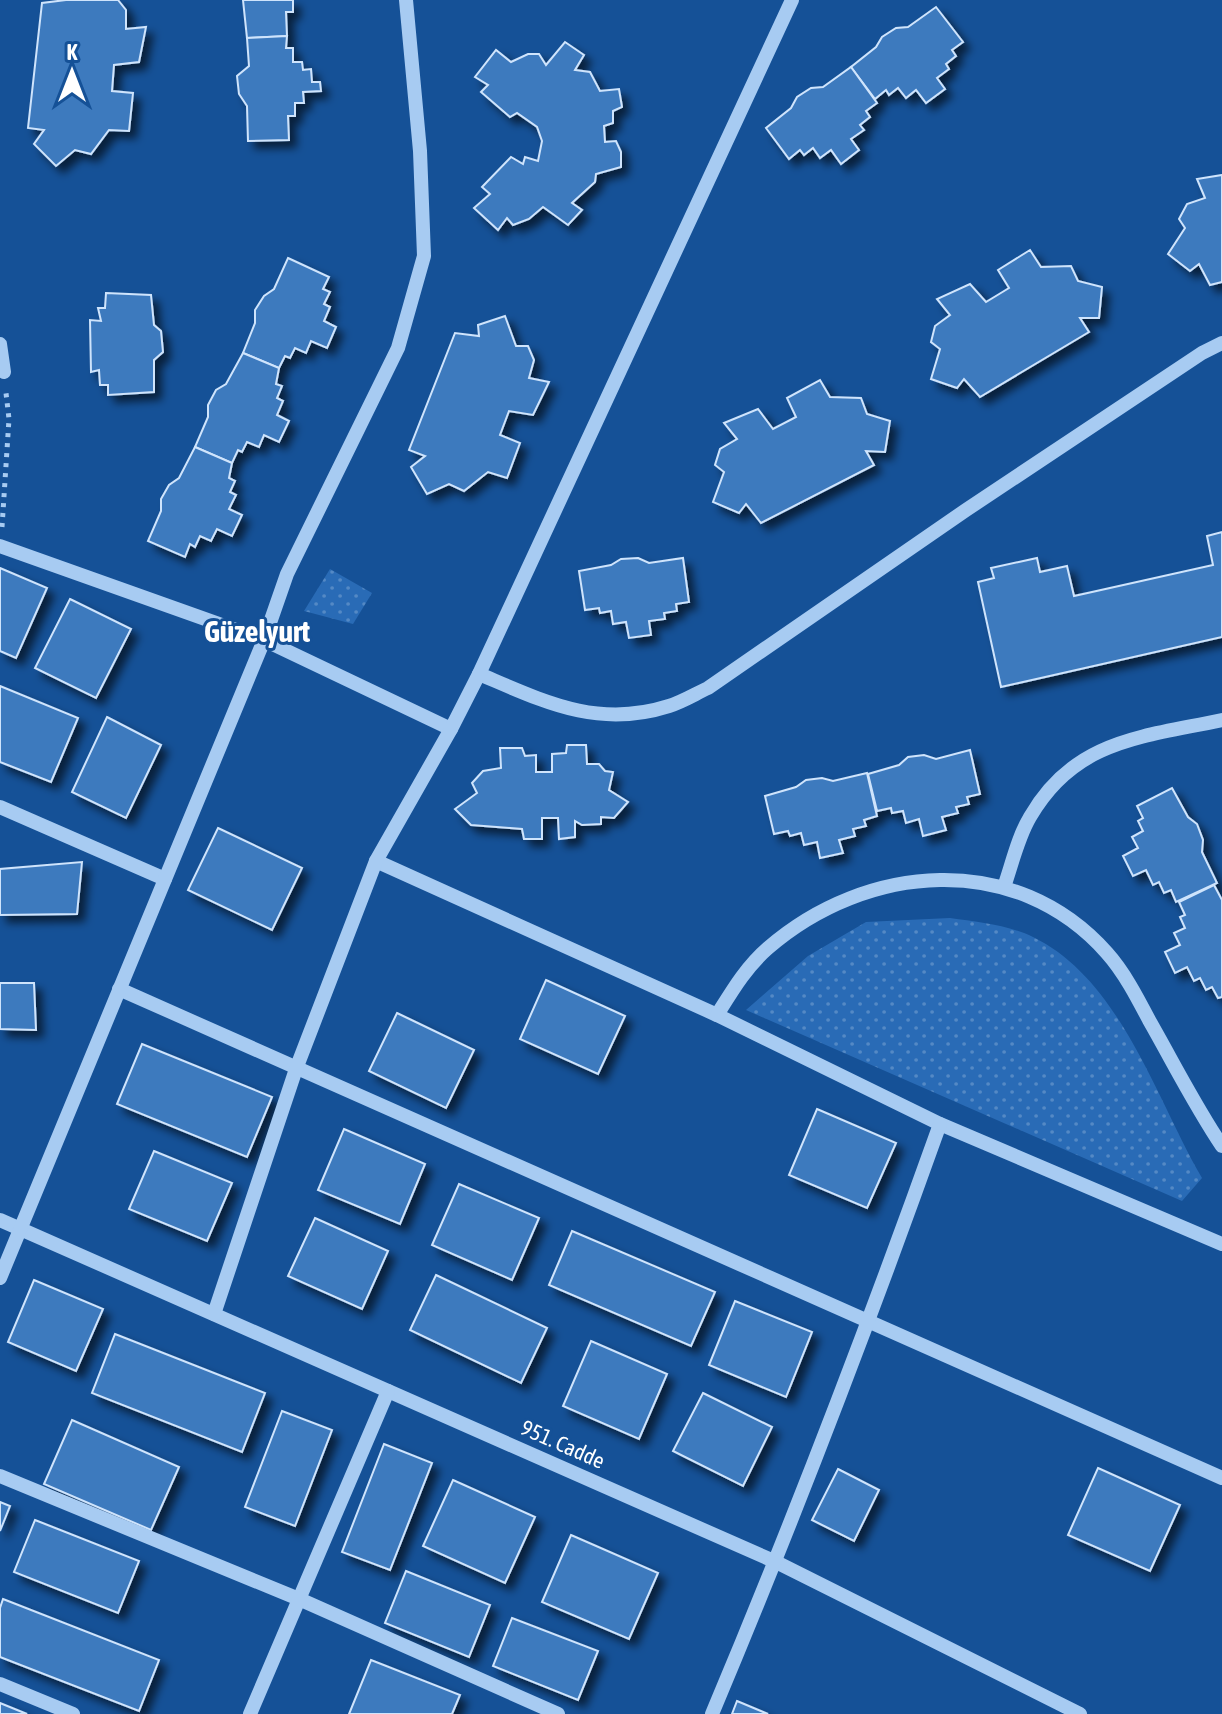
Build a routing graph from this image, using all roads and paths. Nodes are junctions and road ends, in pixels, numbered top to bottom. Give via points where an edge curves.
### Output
1 (406, 0) edge
2 (792, 0) edge
3 (1222, 343) edge
4 (0, 344) edge
5 (4, 372) joint
6 (0, 546) edge
7 (264, 640) junction
8 (479, 674) junction
9 (1222, 720) edge
10 (451, 729) junction
11 (0, 807) edge
12 (376, 861) junction
13 (165, 879) junction
14 (1004, 887) junction
15 (119, 989) junction
16 (717, 1015) junction
17 (296, 1069) junction
18 (940, 1124) junction
19 (1222, 1146) edge
20 (0, 1220) edge
21 (20, 1228) junction
22 (1222, 1244) edge
23 (0, 1278) edge
24 (214, 1314) junction
25 (869, 1320) junction
26 (388, 1391) junction
27 (0, 1476) edge
28 (1222, 1478) edge
29 (776, 1562) junction
30 (299, 1599) junction
31 (0, 1684) edge
32 (73, 1714) edge
33 (250, 1714) edge
34 (558, 1714) edge
35 (712, 1714) edge
36 (1080, 1714) edge

1 - 7 street via 424,256 398,348 287,574
2 - 8 street
3 - 8 street via 966,510 708,688 670,706 595,715 555,706
4 - 5 street
5 - 6 path via 9,419
6 - 7 street
7 - 10 street
7 - 13 street
8 - 10 street
9 - 14 street via 1112,744 1066,772 1028,819
10 - 12 street
11 - 13 street
12 - 16 street
12 - 17 street
13 - 15 street
14 - 16 street via 930,880 885,886 841,901 766,949 740,977
14 - 19 street via 1038,899 1073,921 1107,953
15 - 17 street
15 - 21 street
16 - 18 street
17 - 24 street
17 - 25 street
18 - 22 street
18 - 25 street
20 - 21 street, 951. Cadde
21 - 23 street
21 - 24 street, 951. Cadde
24 - 26 street, 951. Cadde
25 - 28 street
25 - 29 street
26 - 29 street, 951. Cadde
26 - 30 street
27 - 30 street
29 - 35 street
29 - 36 street, 951. Cadde
30 - 33 street
30 - 34 street
31 - 32 street

